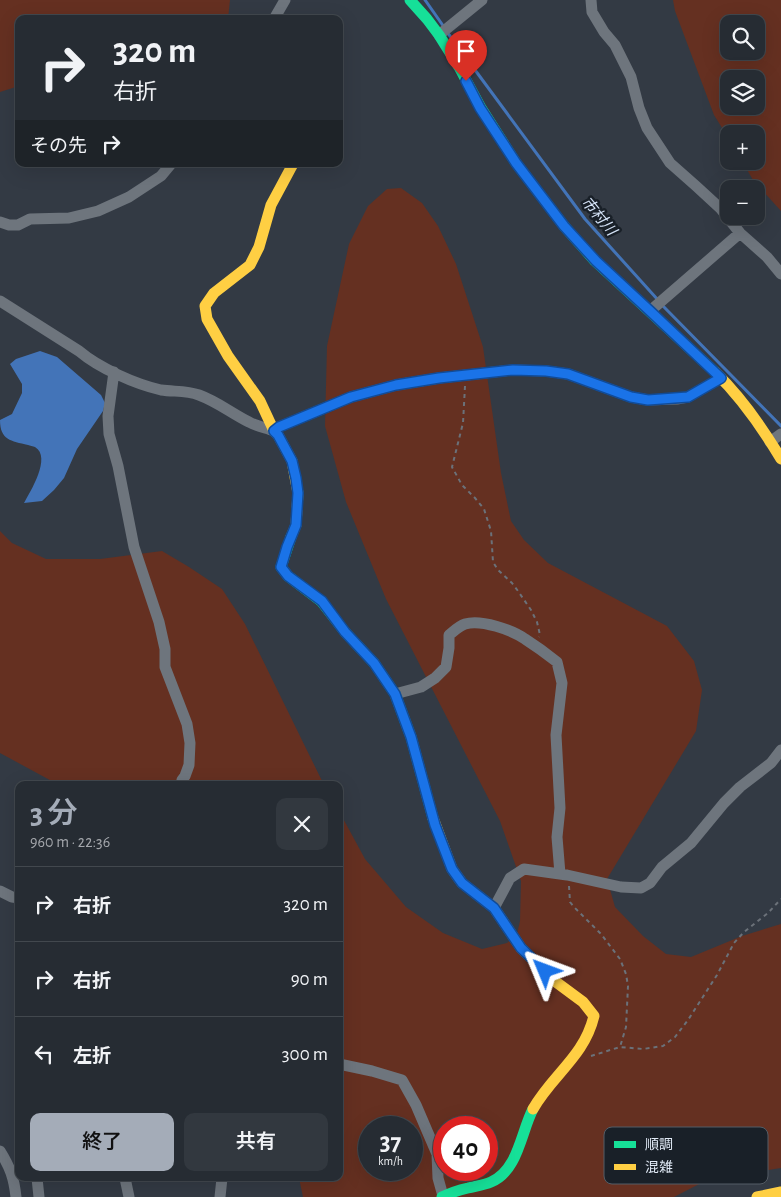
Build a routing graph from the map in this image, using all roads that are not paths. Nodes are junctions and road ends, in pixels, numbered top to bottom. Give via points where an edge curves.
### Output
1 (285, 0) edge
2 (410, 0) edge
3 (482, 0) edge
4 (591, 0) edge
5 (276, 15) edge
6 (440, 35) junction
7 (168, 167) edge
8 (291, 167) edge
9 (0, 222) edge
10 (740, 233) junction
11 (781, 274) edge
12 (0, 302) edge
13 (650, 311) junction
14 (114, 372) junction
15 (721, 378) junction
16 (274, 431) junction
17 (781, 434) edge
18 (770, 442) junction
19 (781, 459) edge
20 (395, 694) junction
21 (781, 750) edge
22 (182, 781) edge
23 (564, 874) junction
24 (0, 891) edge
25 (15, 898) edge
26 (494, 908) junction
27 (343, 1065) edge
28 (0, 1151) edge
29 (37, 1181) edge
30 (126, 1181) edge
31 (222, 1181) edge
32 (781, 1192) edge
33 (16, 1197) edge
34 (39, 1197) edge
35 (129, 1197) edge
36 (220, 1197) edge
37 (442, 1197) edge
38 (757, 1197) edge

1 - 5 street
2 - 6 street
3 - 6 street
4 - 10 street via 592,12 615,45 631,77 647,128 670,163 720,209
6 - 13 street via 480,108 516,163 596,261
7 - 9 street via 137,192 98,211 69,218 30,219 18,225
8 - 16 street via 271,205 259,247 250,265 214,292 205,306 207,319 260,401
10 - 11 street
10 - 13 street
12 - 14 street via 89,360
13 - 15 street
14 - 16 street via 141,385 198,395 221,404 250,423
14 - 22 street via 109,434 134,547 159,622 165,667 187,724 189,765
15 - 16 street via 688,397 648,400 568,374 546,371 513,370 439,378 351,397
15 - 18 street via 744,402
16 - 20 street via 292,461 298,493 296,525 281,567 322,601 374,663
17 - 18 street
18 - 19 street
20 - 23 street via 421,687 435,678 446,667 449,635 466,624 499,627 524,638 557,662 562,683 556,735 560,808 557,837
20 - 26 street via 411,737 435,825 452,869 462,883
21 - 23 street via 771,763 729,798 691,843 662,867 650,883 641,888 621,887
23 - 26 street via 524,869 510,878
24 - 25 street
26 - 37 street via 521,948 556,982 584,1002 594,1016 581,1050 546,1088 504,1172 484,1184
27 - 37 street via 402,1080 437,1154
28 - 33 street via 14,1180
29 - 34 street
30 - 35 street
31 - 36 street
32 - 38 street

